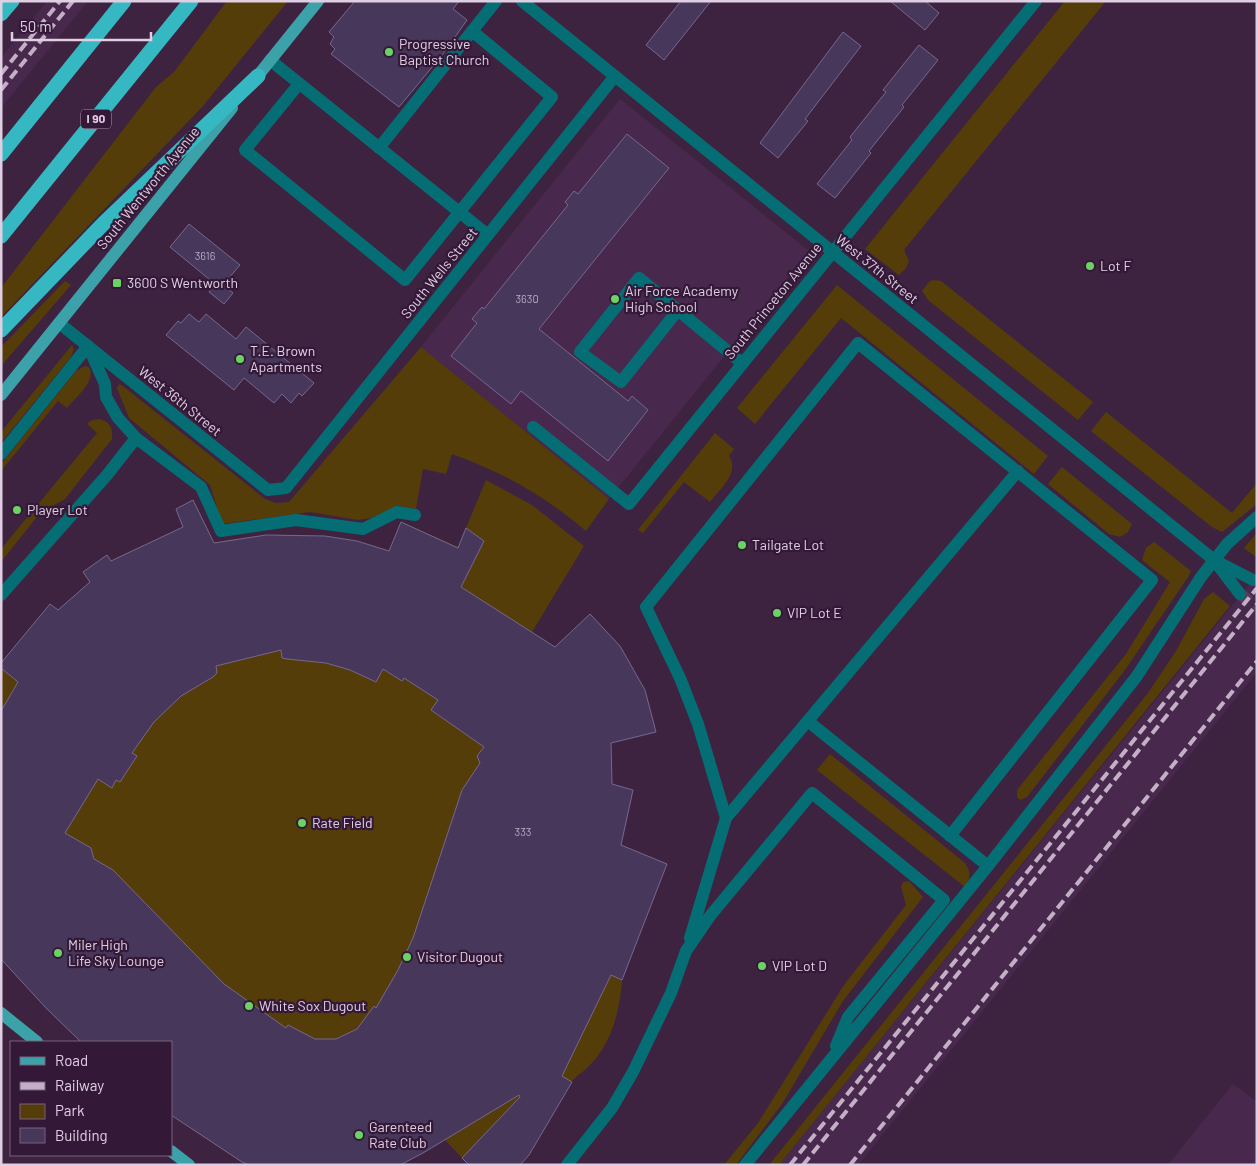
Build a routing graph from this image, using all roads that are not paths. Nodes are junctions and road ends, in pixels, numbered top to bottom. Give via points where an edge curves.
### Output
1 (12, 1) edge
2 (124, 1) edge
3 (191, 1) edge
4 (318, 1) edge
5 (496, 1) edge
6 (522, 1) edge
7 (1036, 1) edge
8 (1, 14) edge
9 (472, 32) junction
10 (270, 60) junction
11 (258, 76) junction
12 (615, 76) junction
13 (299, 84) junction
14 (380, 148) junction
15 (1, 154) edge
16 (460, 212) junction
17 (488, 235) junction
18 (1, 236) edge
19 (832, 252) junction
20 (678, 310) junction
21 (59, 323) junction
22 (1, 330) edge
23 (88, 346) junction
24 (742, 364) junction
25 (1, 395) edge
26 (533, 427) dead end
27 (136, 438) junction
28 (1, 454) edge
29 (1018, 472) junction
30 (286, 488) joint
31 (415, 515) dead end
32 (1257, 517) edge
33 (1214, 560) junction
34 (1252, 580) dead end
35 (1240, 594) tunnel mouth
36 (1, 595) edge
37 (809, 722) junction
38 (726, 818) junction
39 (950, 836) junction
40 (988, 866) junction
41 (686, 951) junction
42 (1, 1013) edge
43 (36, 1041) edge
44 (830, 1061) junction
45 (172, 1152) edge
46 (189, 1165) edge
47 (567, 1165) edge
48 (745, 1165) edge

1 - 8 highway
2 - 15 highway
3 - 18 highway, I 90
4 - 10 main road, South Wentworth Avenue
5 - 9 street
6 - 12 street, West 37th Street
7 - 19 street, South Princeton Avenue
9 - 14 street
9 - 16 street via 552,97
10 - 11 main road, South Wentworth Avenue
10 - 13 street
11 - 21 main road, South Wentworth Avenue
11 - 22 highway via 104,223
12 - 17 street, South Wells Street
12 - 19 street, West 37th Street
13 - 14 street
13 - 16 street via 245,150 405,280
14 - 16 street
16 - 17 street
17 - 30 street, South Wells Street
19 - 24 street, South Princeton Avenue
19 - 33 street, West 37th Street
20 - 20 street via 639,278 580,352 621,382
20 - 24 street
21 - 23 street, West 36th Street
21 - 25 main road, South Wentworth Avenue
23 - 27 street via 105,384 106,397 118,418
23 - 28 street
23 - 30 street, West 36th Street via 268,490
24 - 26 street, South Princeton Avenue via 629,504
27 - 31 street via 201,487 221,531 296,520 363,529 397,512
27 - 36 street
29 - 37 street
29 - 38 street via 858,342 646,606 698,724
29 - 39 street via 1152,580
32 - 33 street
33 - 34 street, West 37th Street
33 - 35 street, West 37th Street
33 - 40 street via 1138,676
37 - 38 street
37 - 39 street
38 - 41 street
39 - 40 street
40 - 44 street
41 - 44 street via 710,916 812,793 944,900 848,1017
41 - 47 street via 671,993 633,1072 612,1108
42 - 43 main road
44 - 48 street
45 - 46 main road

